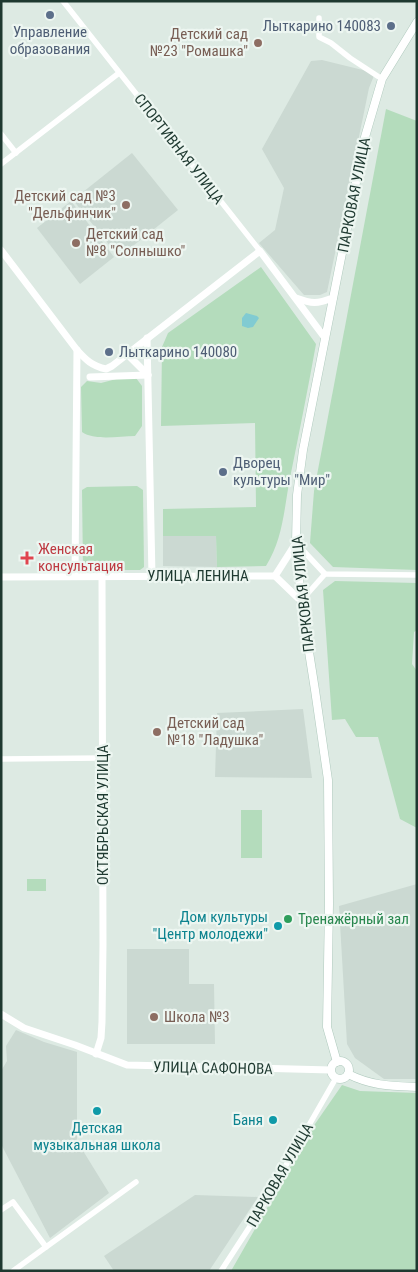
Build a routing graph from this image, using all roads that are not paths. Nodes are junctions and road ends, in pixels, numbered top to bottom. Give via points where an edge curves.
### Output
1 (63, 1) edge
2 (319, 18) dead end
3 (417, 22) edge
4 (119, 73) junction
5 (382, 79) junction
6 (1, 134) edge
7 (16, 153) junction
8 (1, 164) edge
9 (1, 250) edge
10 (260, 251) junction
11 (294, 297) junction
12 (333, 298) junction
13 (147, 338) junction
14 (325, 338) junction
15 (77, 350) junction
16 (127, 354) junction
17 (109, 368) junction
18 (148, 375) junction
19 (90, 378) junction
20 (77, 384) junction
21 (296, 543) junction
22 (325, 574) junction
23 (417, 575) edge
24 (75, 576) junction
25 (102, 576) junction
26 (152, 576) junction
27 (275, 576) junction
28 (1, 577) edge
29 (300, 601) junction
30 (102, 758) junction
31 (1, 759) edge
32 (1, 1014) edge
33 (96, 1054) junction
34 (337, 1062) junction
35 (331, 1070) junction
36 (348, 1074) junction
37 (336, 1078) junction
38 (417, 1086) edge
39 (136, 1182) dead end
40 (1, 1210) edge
41 (46, 1247) junction
42 (13, 1271) edge
43 (221, 1271) edge

1 - 4 street, СПОРТИВНАЯ УЛИЦА
2 - 5 street via 319,37
3 - 5 main road, ПАРКОВАЯ УЛИЦА
4 - 7 street
4 - 10 street, СПОРТИВНАЯ УЛИЦА
5 - 12 main road, ПАРКОВАЯ УЛИЦА via 365,137
6 - 7 street
7 - 8 street
9 - 15 street
10 - 11 street, СПОРТИВНАЯ УЛИЦА
10 - 13 street
11 - 12 street via 312,304
11 - 14 street, СПОРТИВНАЯ УЛИЦА
12 - 14 main road, ПАРКОВАЯ УЛИЦА
13 - 16 street
13 - 18 street
14 - 21 main road, ПАРКОВАЯ УЛИЦА via 298,486
15 - 17 street via 95,367
15 - 20 street
16 - 17 street
16 - 18 street
17 - 19 street
18 - 19 street
18 - 26 street
19 - 20 street
20 - 24 street
21 - 22 street
21 - 27 street
21 - 29 main road, ПАРКОВАЯ УЛИЦА
22 - 23 street
22 - 29 street
24 - 25 street, УЛИЦА ЛЕНИНА
24 - 28 street, УЛИЦА ЛЕНИНА
25 - 26 street, УЛИЦА ЛЕНИНА
25 - 30 street, ОКТЯБРЬСКАЯ УЛИЦА
26 - 27 street, УЛИЦА ЛЕНИНА
27 - 29 street
29 - 34 main road, ПАРКОВАЯ УЛИЦА via 328,780 326,1027
30 - 31 street
30 - 33 street, ОКТЯБРЬСКАЯ УЛИЦА via 102,1012 101,1038
32 - 33 street, УЛИЦА САФОНОВА via 24,1028
33 - 35 street, УЛИЦА САФОНОВА via 127,1065
34 - 35 main road
34 - 36 main road via 346,1064
35 - 37 main road
36 - 37 main road via 344,1078
36 - 38 main road via 383,1086
37 - 43 street, ПАРКОВАЯ УЛИЦА via 258,1214
39 - 41 street
40 - 41 street via 13,1202
41 - 42 street

